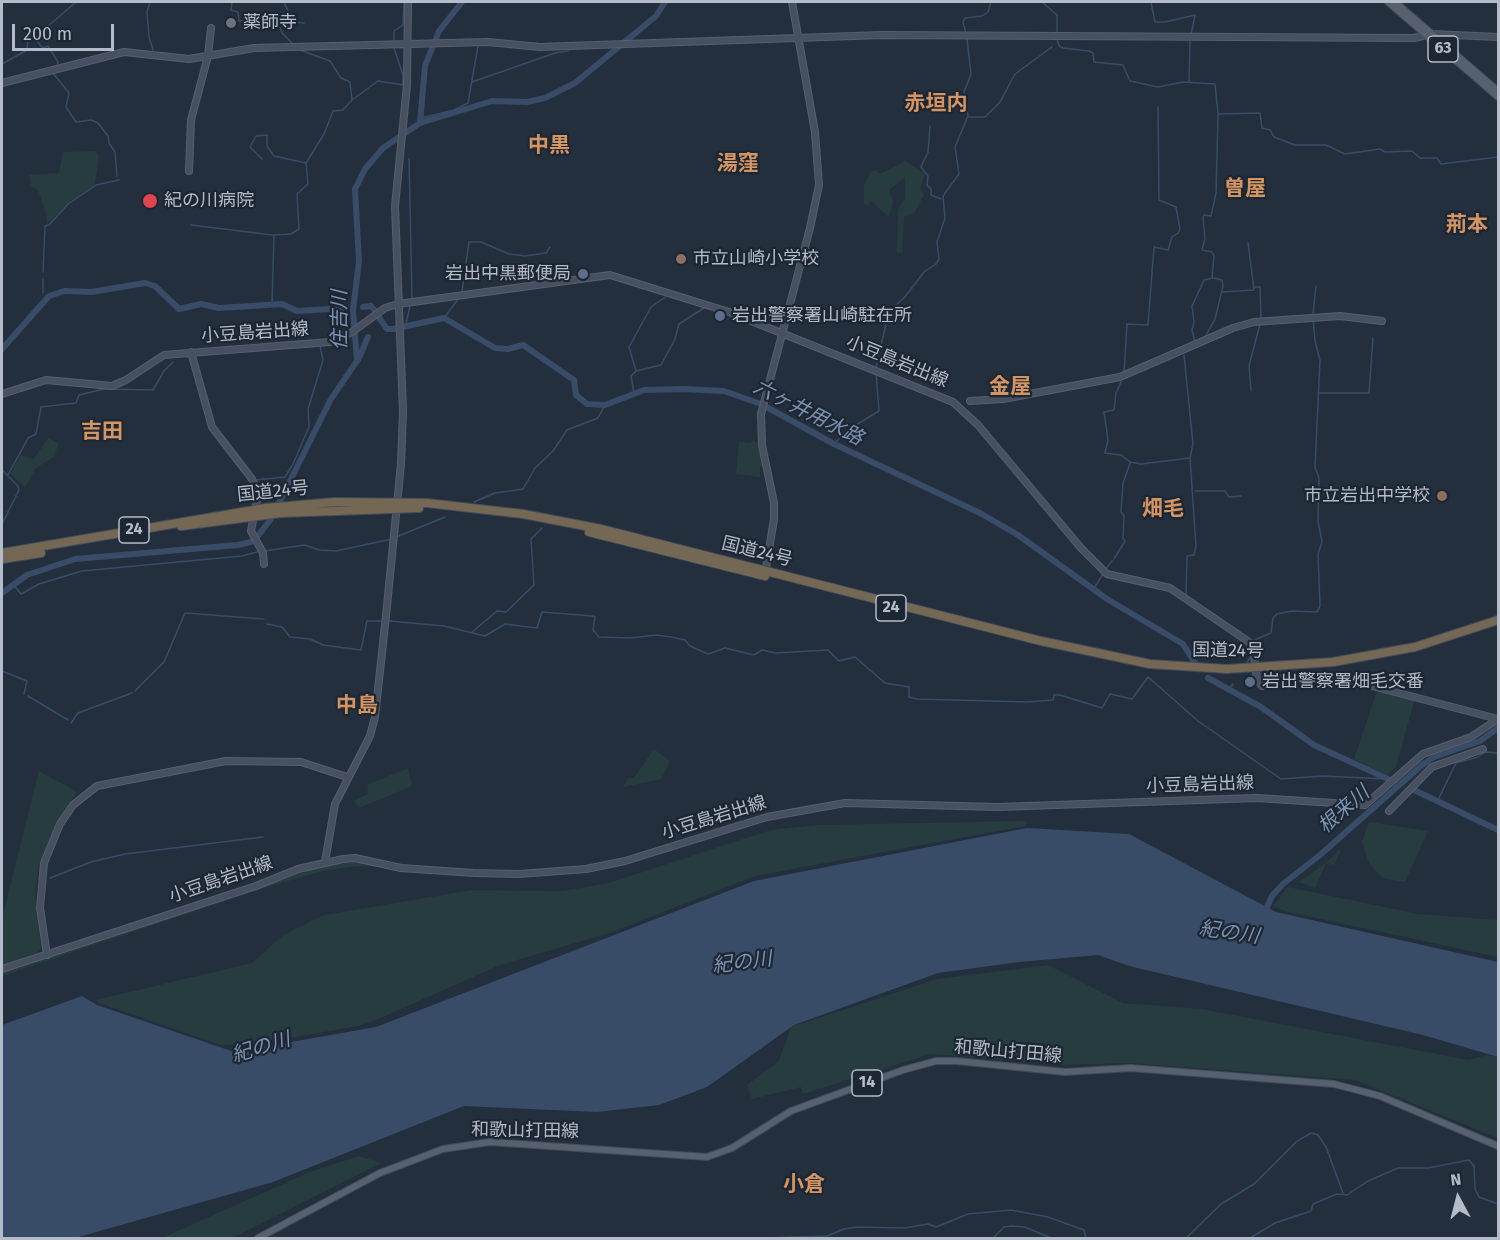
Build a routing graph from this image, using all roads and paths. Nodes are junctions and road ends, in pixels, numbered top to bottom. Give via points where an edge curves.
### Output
1 (408, 2) edge
2 (792, 2) edge
3 (1388, 2) edge
4 (1395, 2) edge
5 (211, 28) dead end
6 (1430, 34) junction
7 (798, 37) junction
8 (1498, 37) edge
9 (407, 45) junction
10 (208, 56) junction
11 (2, 83) edge
12 (1498, 91) edge
13 (1498, 97) edge
14 (189, 171) dead end
15 (398, 304) junction
16 (1382, 321) dead end
17 (782, 333) junction
18 (191, 352) junction
19 (2, 394) edge
20 (964, 410) junction
21 (396, 505) junction
22 (259, 512) junction
23 (2, 553) edge
24 (2, 559) edge
25 (264, 564) dead end
26 (765, 574) junction
27 (1498, 620) edge
28 (1498, 625) edge
29 (1256, 671) junction
30 (1498, 719) edge
31 (1483, 749) dead end
32 (347, 777) junction
33 (1389, 811) dead end
34 (326, 862) junction
35 (47, 955) junction
36 (2, 969) edge
37 (1498, 1146) edge
38 (258, 1239) edge

1 - 9 street
2 - 7 street
3 - 6 main road, 63
4 - 6 main road, 63
5 - 10 street
6 - 7 street via 1414,38
6 - 8 street
6 - 12 main road, 63
6 - 13 main road, 63
7 - 9 street via 540,47 488,42
7 - 17 street via 815,132 819,185
9 - 10 street via 254,48
9 - 15 street via 407,85 394,206
10 - 11 street via 175,58 124,52
10 - 14 street via 190,120
15 - 17 street, 小豆島岩出線 via 610,275
15 - 18 street, 小豆島岩出線 via 330,342
15 - 21 street via 403,411
16 - 20 street via 1340,316 1254,322 1132,374 1022,395 976,398
17 - 20 street, 小豆島岩出線 via 933,392
17 - 26 street via 761,414 762,445 774,503
18 - 19 street, 小豆島岩出線 via 158,358 112,386 46,380
18 - 22 street via 212,427 252,479
20 - 29 street, 小豆島岩出線 via 1097,567 1114,578 1163,585 1191,600 1249,642
21 - 22 highway, 国道24号 / 24
21 - 26 highway, 国道24号 / 24 via 548,524
21 - 32 street via 375,717 370,736
22 - 23 highway, 国道24号 / 24
22 - 24 highway, 国道24号 / 24
22 - 25 street via 252,533
26 - 29 highway, 国道24号 / 24 via 1038,646 1115,662 1188,672
27 - 29 highway, 国道24号 / 24 via 1415,647
28 - 29 highway, 国道24号 / 24 via 1388,658 1334,668
29 - 30 street, 小豆島岩出線 via 1262,686 1274,679 1330,675
30 - 34 street, 小豆島岩出線 via 1471,737 1423,754 1365,806 1257,798 998,807 845,803 767,817 625,861 586,868 519,874 474,873 401,868 355,858
31 - 33 street via 1432,768
32 - 34 street via 331,821
32 - 35 street via 301,762 226,761 97,786 67,814 44,862 40,908
34 - 35 street, 小豆島岩出線
35 - 36 street, 小豆島岩出線
37 - 38 main road, 和歌山打田線 / 14 via 1380,1096 1334,1084 1131,1068 1065,1072 936,1061 791,1111 732,1148 707,1157 490,1142 443,1149 380,1173

